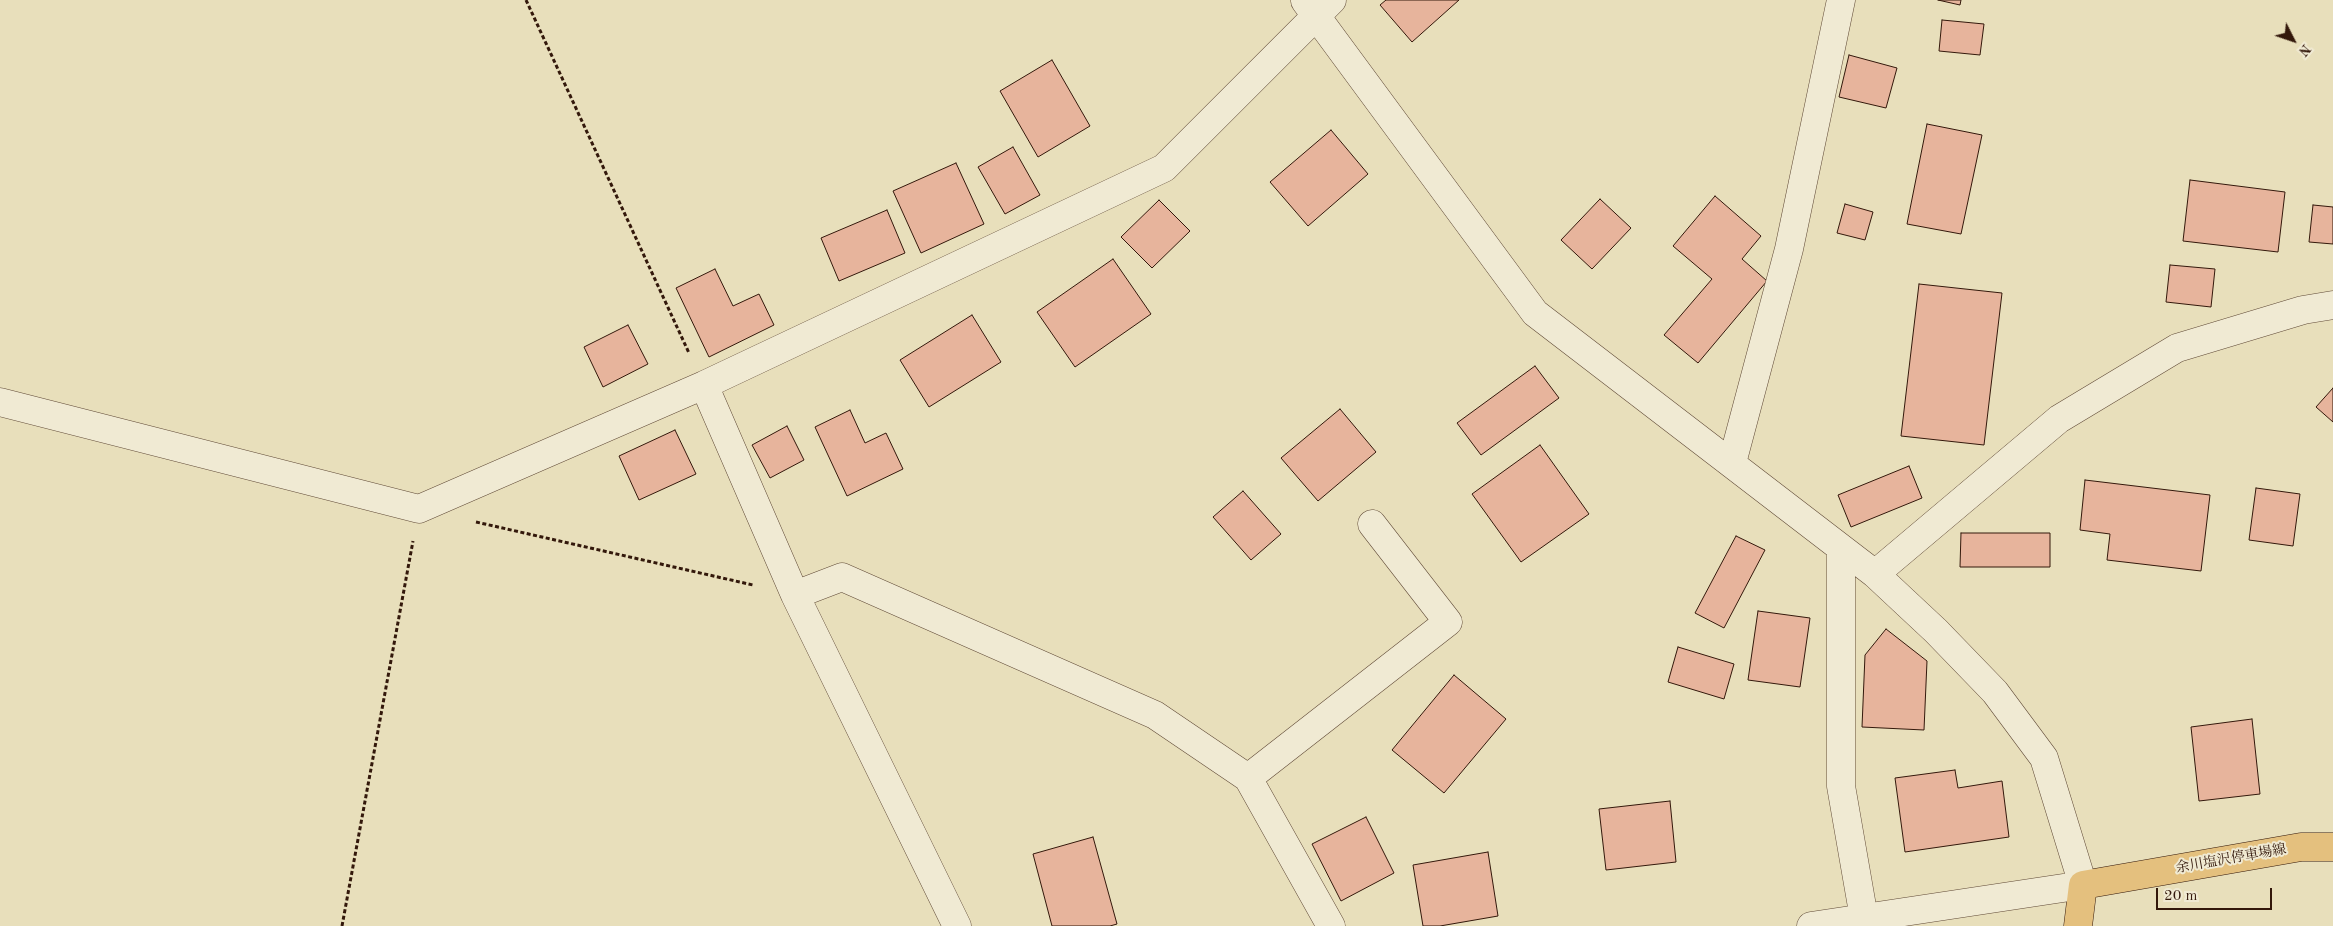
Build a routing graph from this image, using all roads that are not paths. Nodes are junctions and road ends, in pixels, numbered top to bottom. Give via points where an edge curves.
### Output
1 (1841, 0) edge
2 (1317, 5) edge
3 (2333, 305) edge
4 (704, 385) junction
5 (0, 402) edge
6 (1732, 463) junction
7 (1372, 524) dead end
8 (1841, 549) junction
9 (1875, 574) junction
10 (795, 595) junction
11 (1248, 778) junction
12 (2333, 847) edge
13 (2083, 884) junction
14 (1864, 918) junction
15 (957, 926) edge
16 (1331, 926) edge
17 (1812, 926) edge
18 (2078, 926) edge

1 - 6 street via 1789,249
2 - 4 street via 1164,168
2 - 6 street via 1535,313
3 - 9 street via 2303,310 2177,348 2059,419
4 - 5 street via 419,509
4 - 10 street
6 - 8 street
7 - 11 street via 1448,622
8 - 9 street
8 - 14 street via 1841,786
9 - 13 street via 1995,692 2044,758
10 - 11 street via 842,577 1155,714
10 - 15 street
11 - 16 street
12 - 13 main road, 余川塩沢停車場線 via 2301,848
13 - 14 street
13 - 18 main road
14 - 17 street

